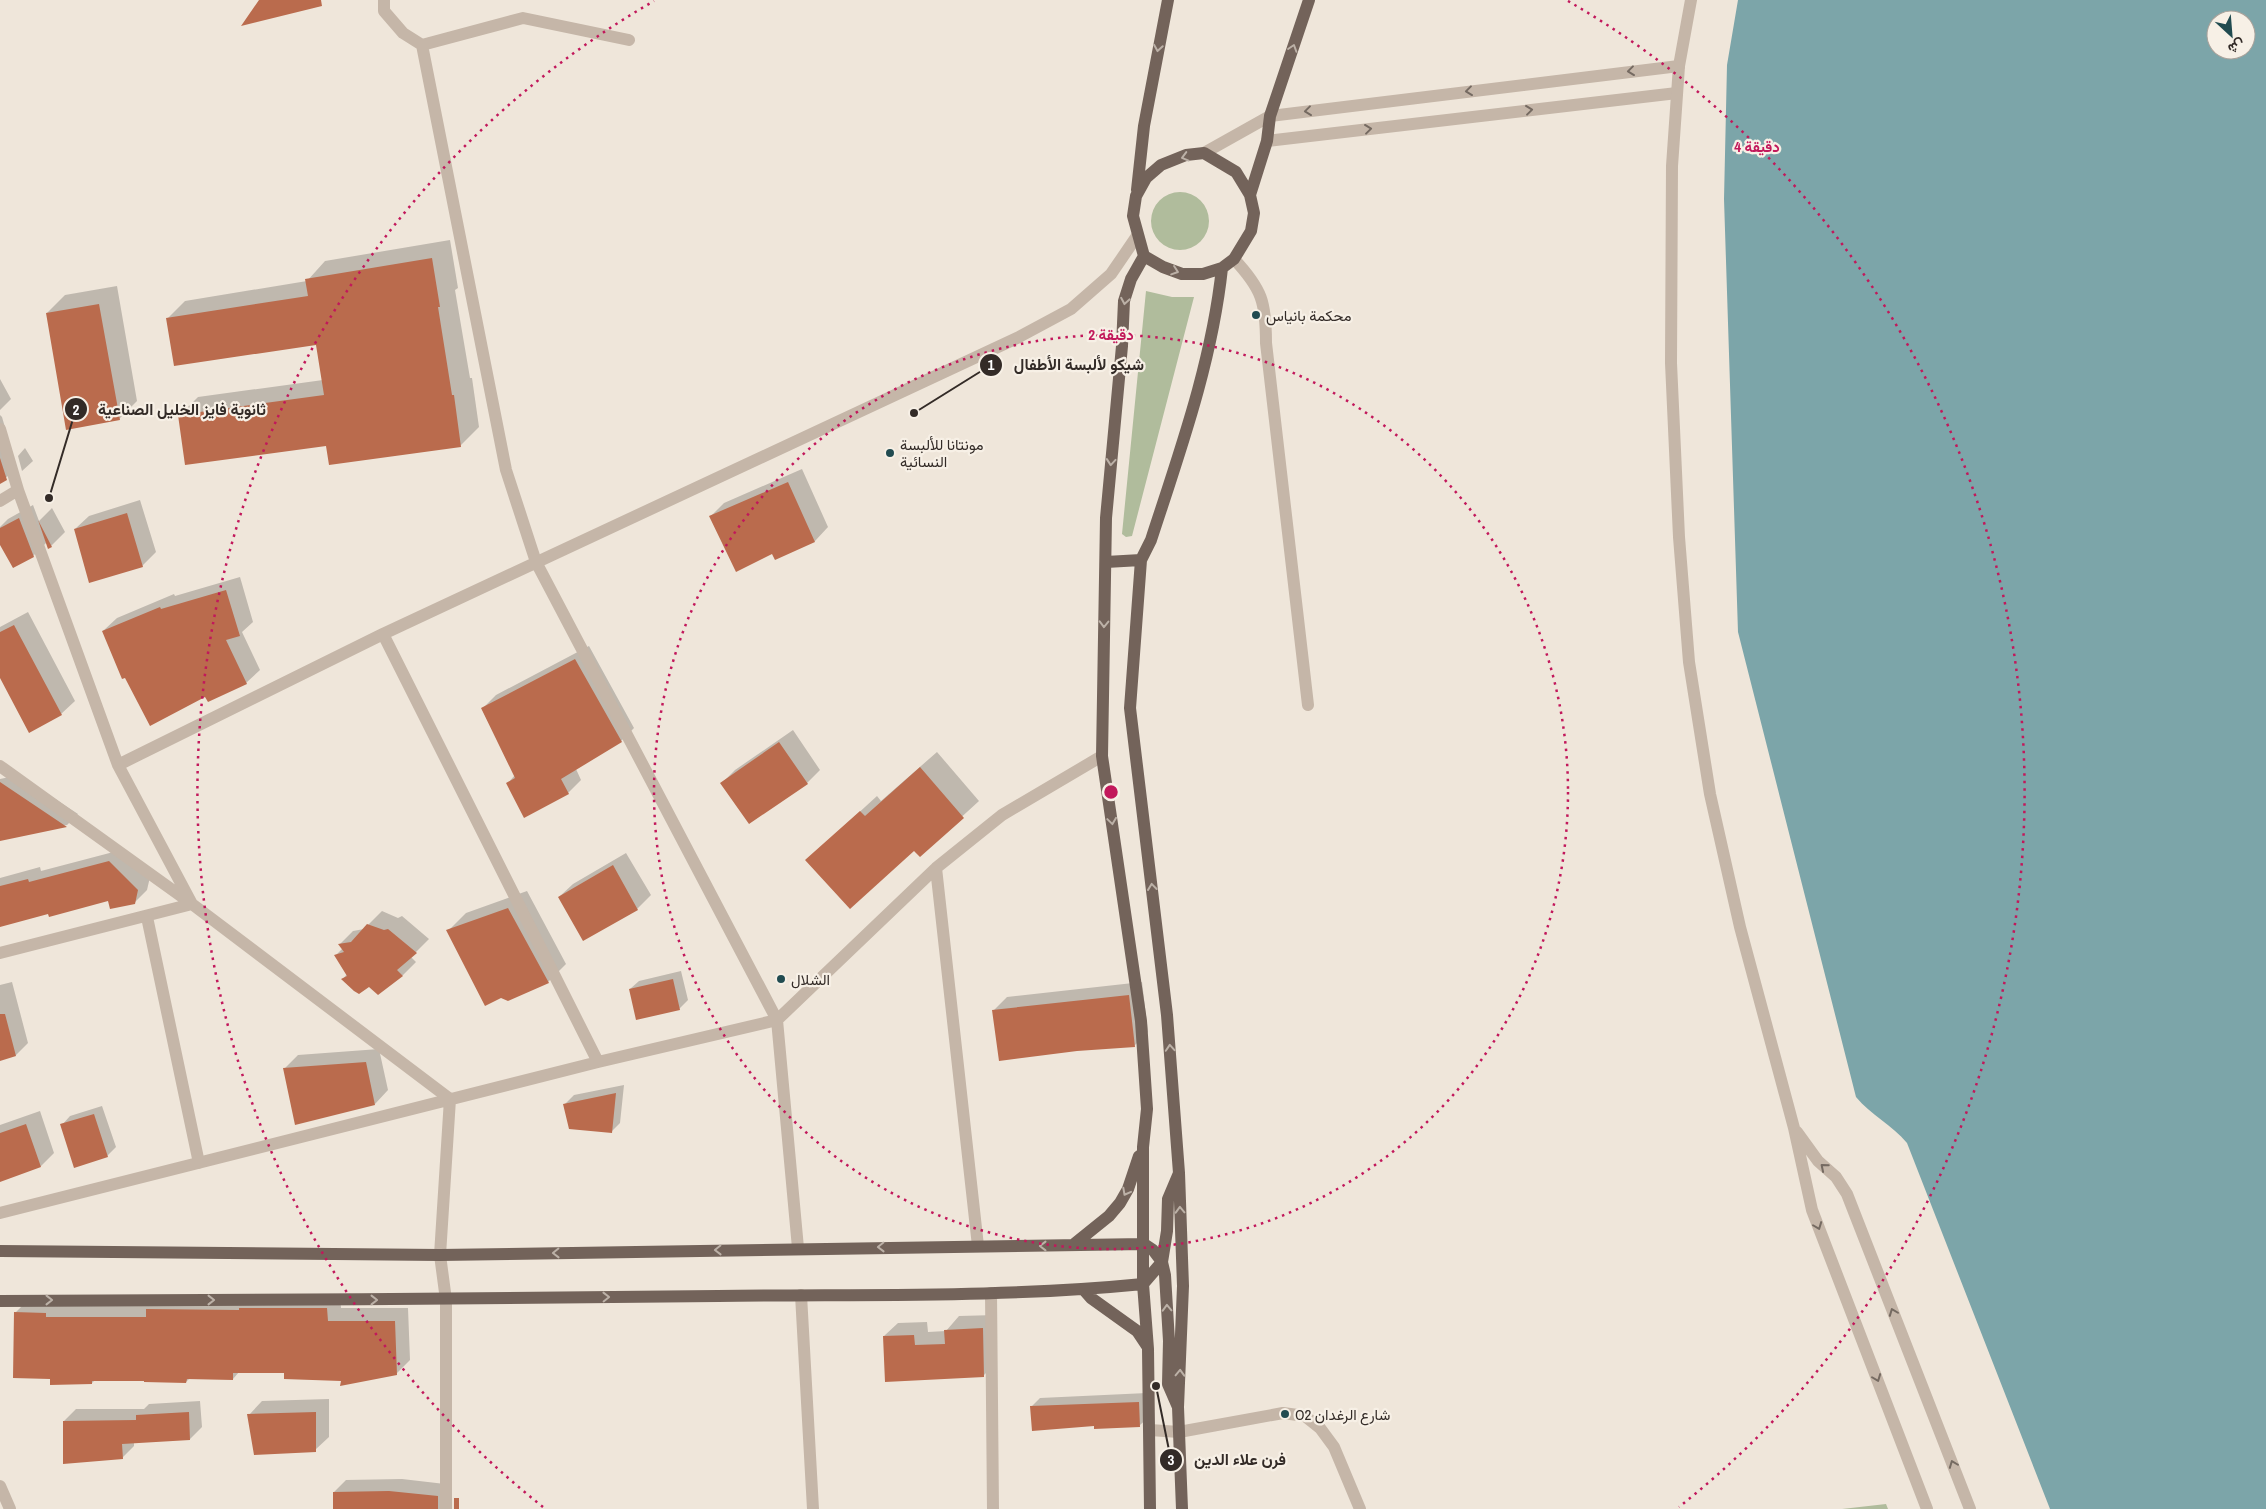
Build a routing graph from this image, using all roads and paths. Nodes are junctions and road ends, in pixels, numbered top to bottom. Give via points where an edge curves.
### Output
1 (384, 0) edge
2 (1168, 0) edge
3 (1308, 0) edge
4 (1691, 0) edge
5 (629, 40) dead end
6 (422, 45) junction
7 (1679, 66) junction
8 (1677, 92) junction
9 (1270, 116) junction
10 (1267, 141) junction
11 (1204, 153) junction
12 (1250, 195) junction
13 (1136, 196) junction
14 (1137, 236) junction
15 (1144, 256) junction
16 (1234, 259) junction
17 (1222, 268) junction
18 (0, 429) edge
19 (18, 490) junction
20 (0, 501) edge
21 (1141, 560) junction
22 (536, 562) junction
23 (1106, 562) junction
24 (383, 634) junction
25 (1308, 705) dead end
26 (1102, 756) junction
27 (118, 765) junction
28 (0, 766) edge
29 (936, 868) junction
30 (192, 904) junction
31 (148, 917) junction
32 (0, 953) edge
33 (777, 1020) junction
34 (598, 1062) junction
35 (450, 1099) junction
36 (1794, 1128) junction
37 (1143, 1146) junction
38 (200, 1163) junction
39 (1179, 1173) junction
40 (0, 1213) edge
41 (1144, 1244) junction
42 (978, 1246) junction
43 (1073, 1246) junction
44 (798, 1248) junction
45 (0, 1251) edge
46 (440, 1255) junction
47 (1162, 1262) junction
48 (1143, 1284) junction
49 (1084, 1290) junction
50 (991, 1292) junction
51 (801, 1295) junction
52 (0, 1300) edge
53 (446, 1300) junction
54 (1148, 1349) junction
55 (1178, 1407) junction
56 (1150, 1430) junction
57 (1179, 1432) junction
58 (0, 1486) edge
59 (10, 1509) edge
60 (446, 1509) edge
61 (813, 1509) edge
62 (993, 1509) edge
63 (1150, 1509) edge
64 (1182, 1509) edge
65 (1360, 1509) edge
66 (1927, 1509) edge
67 (1970, 1509) edge

1 - 6 street via 384,11 403,33
2 -> 13 main road via 1144,126
9 -> 3 main road
4 - 7 street
5 - 6 street via 523,18
6 - 22 street via 506,470
7 - 8 street
7 -> 9 street
10 -> 8 street
8 - 36 street via 1672,166 1671,363 1679,538 1689,662 1716,822 1740,927
9 - 10 main road
9 - 11 street
10 - 12 main road
11 - 12 main road via 1236,172
11 -> 13 main road via 1186,155 1161,164 1146,178
12 - 16 main road via 1254,213 1252,231
13 - 14 main road via 1133,216
14 - 15 main road
14 - 22 street via 1111,274 1071,309 1017,338
15 -> 17 main road via 1182,274 1202,274
15 -> 23 main road via 1131,278 1124,302 1106,518
16 - 17 main road
16 - 25 street via 1253,279 1266,315 1266,342
17 - 21 main road via 1212,332 1194,408 1151,540
18 - 19 street
19 - 20 street
19 - 27 street
21 - 23 main road
39 -> 21 main road via 1167,1015 1130,708
22 - 24 street
22 - 33 street
23 -> 26 main road
24 - 27 street
24 - 34 street
26 - 29 street via 1002,815
26 -> 37 main road via 1142,1021 1147,1109
27 - 30 street
28 - 30 street
29 - 33 street
29 - 42 street
30 - 31 street
30 - 35 street
31 - 32 street
31 - 38 street
33 - 34 street
33 - 44 street
34 - 35 street
35 - 38 street
35 - 46 street
36 -> 66 street via 1812,1210
67 -> 36 street via 1847,1194 1836,1177 1818,1162
37 - 41 main road
37 -> 43 main road via 1120,1203
38 - 40 street
39 - 47 main road via 1168,1199
55 -> 39 main road via 1182,1286
41 - 43 main road
41 - 47 main road
41 - 48 main road
43 -> 42 main road
42 -> 44 main road
44 -> 46 main road
45 - 46 main road
46 - 53 street
47 - 48 main road
55 -> 47 main road via 1168,1384 1169,1341
48 - 49 main road
48 - 54 main road
49 - 50 main road
49 - 54 main road via 1137,1331
50 - 51 main road
50 - 62 street
53 -> 51 main road
51 - 61 street
52 -> 53 main road
53 - 60 street
54 - 56 main road
55 - 57 main road
56 - 57 street
56 - 63 main road
57 - 64 main road
57 - 65 street via 1283,1413 1305,1416 1320,1428 1334,1447
58 - 59 street

